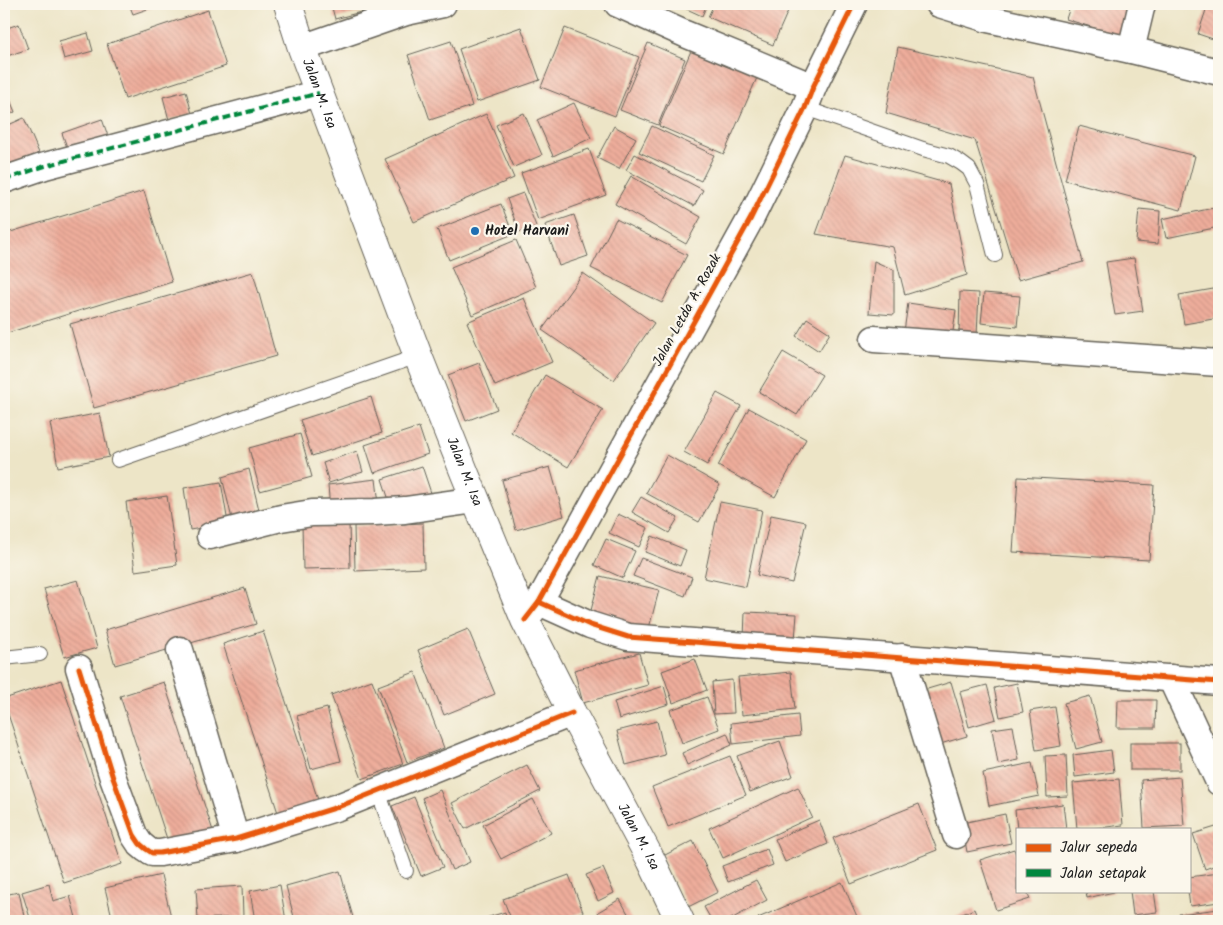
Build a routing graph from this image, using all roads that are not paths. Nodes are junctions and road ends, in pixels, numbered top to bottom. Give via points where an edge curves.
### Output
1 (288, 4) edge
2 (444, 4) edge
3 (618, 4) edge
4 (854, 4) edge
5 (939, 4) edge
6 (1142, 4) edge
7 (302, 48) junction
8 (1131, 50) junction
9 (1219, 72) edge
10 (319, 93) junction
11 (809, 97) junction
12 (4, 180) edge
13 (995, 255) dead end
14 (874, 339) dead end
15 (418, 356) junction
16 (1219, 363) edge
17 (118, 460) dead end
18 (476, 500) junction
19 (210, 536) dead end
20 (532, 611) junction
21 (180, 650) dead end
22 (40, 654) dead end
23 (4, 658) edge
24 (902, 658) junction
25 (79, 668) dead end
26 (1171, 678) junction
27 (1219, 682) edge
28 (572, 713) junction
29 (1219, 782) edge
30 (378, 791) junction
31 (956, 835) dead end
32 (236, 839) junction
33 (406, 870) dead end
34 (680, 921) edge

1 - 7 main road, Jalan M. Isa
2 - 7 street via 406,12
3 - 11 street
4 - 11 street, Jalan Letda A. Rozak
5 - 8 street via 988,19
6 - 8 street
7 - 10 main road, Jalan M. Isa
8 - 9 street
10 - 12 street via 45,166
10 - 15 main road, Jalan M. Isa
11 - 13 lane via 961,163 977,184
11 - 20 street, Jalan Letda A. Rozak via 751,218
14 - 16 street
15 - 17 lane
15 - 18 main road, Jalan M. Isa
18 - 19 street via 405,510 312,513
18 - 20 main road, Jalan M. Isa
20 - 24 street via 628,637
20 - 28 main road, Jalan M. Isa
21 - 32 street
22 - 23 lane
24 - 26 street
24 - 31 street
25 - 32 street via 112,778 140,844 152,853 160,853
26 - 27 street
26 - 29 street
28 - 30 street
28 - 34 main road, Jalan M. Isa
30 - 32 street
30 - 33 lane

